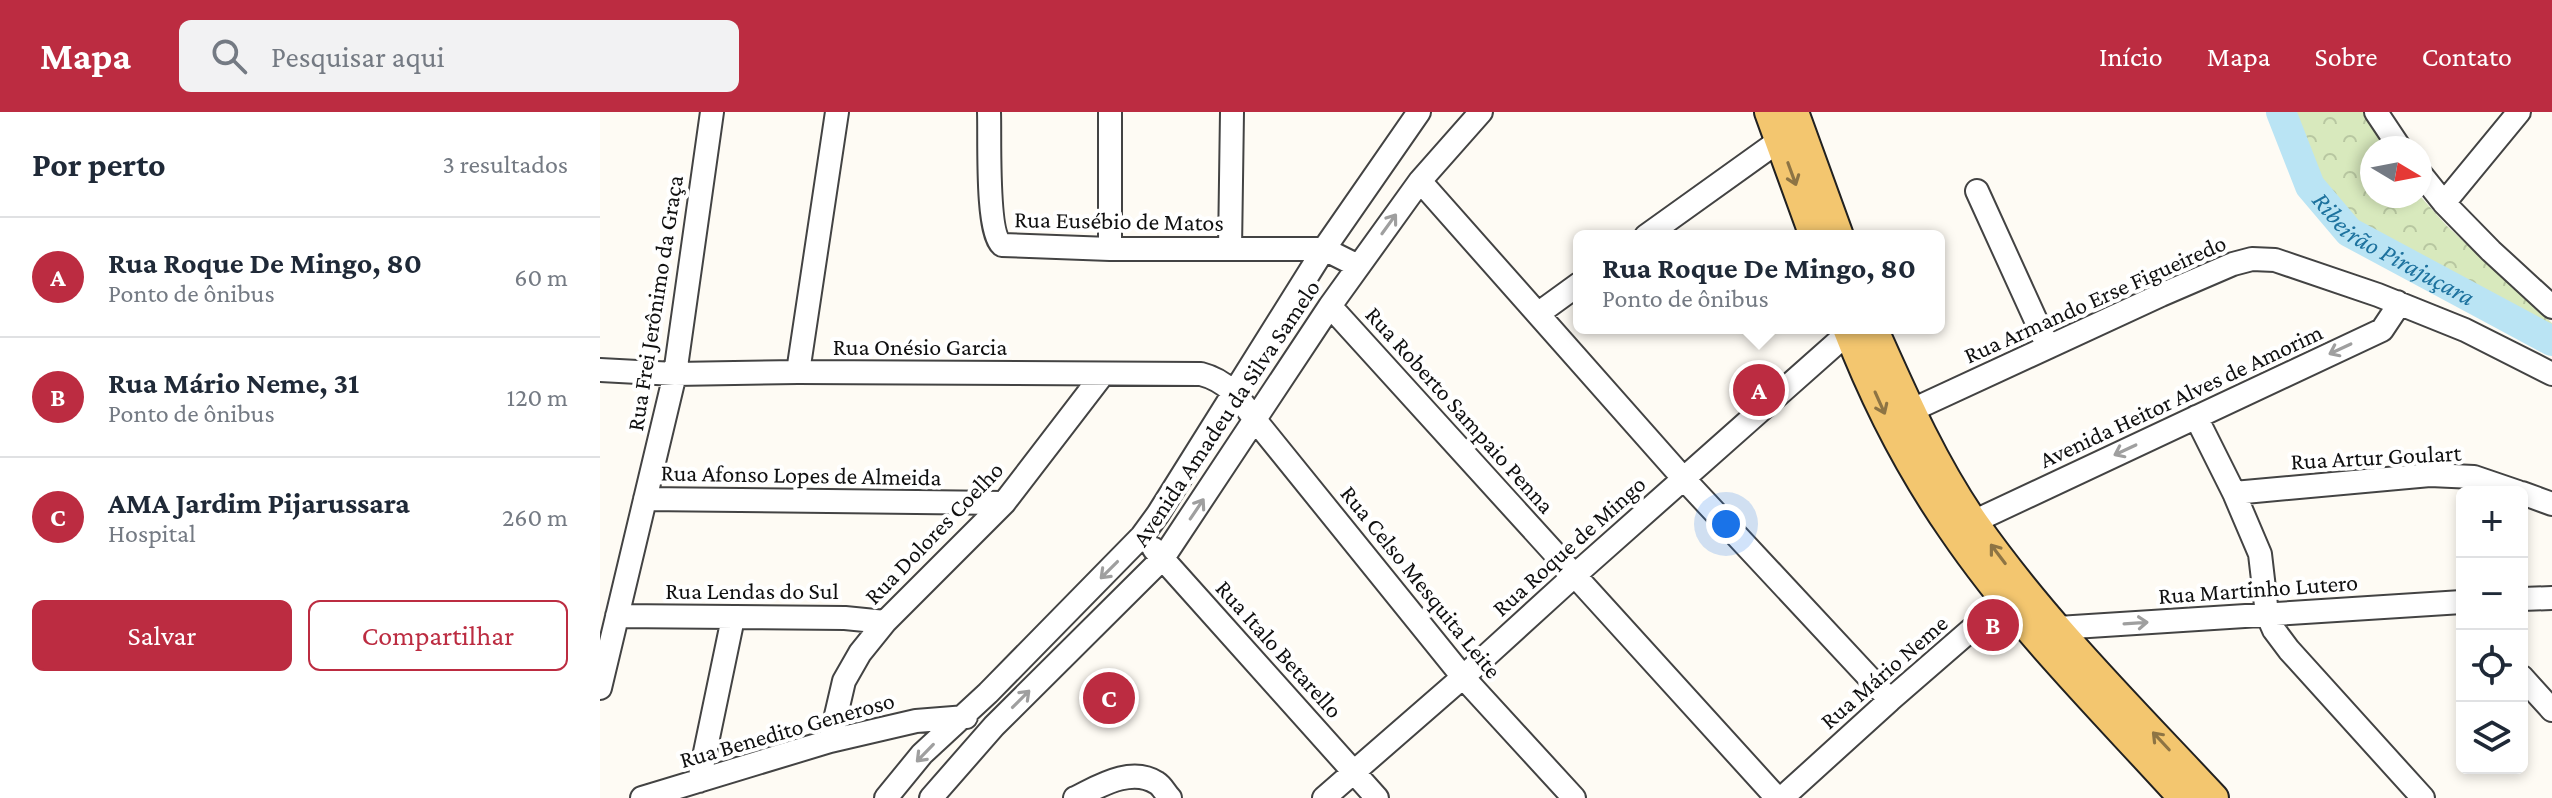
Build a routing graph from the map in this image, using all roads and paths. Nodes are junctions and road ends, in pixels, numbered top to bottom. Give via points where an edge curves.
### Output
1 (712, 112) edge
2 (837, 112) edge
3 (989, 112) edge
4 (1110, 112) edge
5 (1232, 112) edge
6 (1419, 112) edge
7 (1481, 112) edge
8 (1769, 112) edge
9 (1794, 112) edge
10 (2376, 112) edge
11 (2519, 112) edge
12 (2392, 136) edge
13 (1780, 140) junction
14 (1420, 181) junction
15 (2432, 188) edge
16 (1977, 191) dead end
17 (2444, 203) junction
18 (1654, 230) edge
19 (1812, 230) edge
20 (1837, 230) edge
21 (1110, 249) junction
22 (1230, 249) junction
23 (1324, 249) junction
24 (1358, 266) junction
25 (1573, 288) edge
26 (2549, 296) edge
27 (2397, 302) junction
28 (1330, 306) junction
29 (1539, 313) junction
30 (2382, 330) junction
31 (2465, 330) junction
32 (1850, 334) edge
33 (1858, 334) edge
34 (1859, 334) edge
35 (2048, 347) junction
36 (600, 370) edge
37 (798, 372) junction
38 (675, 374) junction
39 (1103, 374) junction
40 (2552, 374) edge
41 (1235, 392) junction
42 (1910, 411) junction
43 (2196, 417) junction
44 (1256, 421) junction
45 (1683, 478) junction
46 (2500, 486) edge
47 (2234, 493) junction
48 (2528, 496) edge
49 (645, 499) junction
50 (1004, 503) junction
51 (2552, 504) edge
52 (1973, 522) junction
53 (1142, 536) junction
54 (1163, 558) junction
55 (1575, 575) junction
56 (2014, 593) junction
57 (2552, 598) edge
58 (2528, 599) edge
59 (2456, 605) edge
60 (2267, 614) junction
61 (617, 616) junction
62 (733, 618) junction
63 (885, 622) junction
64 (2058, 628) junction
65 (1463, 677) junction
66 (2528, 684) edge
67 (600, 688) edge
68 (1890, 700) junction
69 (2552, 710) edge
70 (963, 717) junction
71 (994, 726) junction
72 (830, 741) junction
73 (1354, 771) junction
74 (699, 781) junction
75 (642, 798) edge
76 (886, 798) edge
77 (931, 798) edge
78 (1075, 798) edge
79 (1170, 798) edge
80 (1324, 798) edge
81 (1377, 798) edge
82 (1574, 798) edge
83 (1779, 798) edge
84 (2183, 798) edge
85 (2214, 798) edge
86 (2423, 798) edge

1 - 38 street, Rua Frei Jerônimo da Graça
2 - 37 street
3 - 21 street, Rua Eusébio de Matos via 991,206 998,242 1010,247
4 - 21 street
5 - 22 street
6 - 23 street, Avenida Amadeu da Silva Samelo
7 - 14 street, Avenida Amadeu da Silva Samelo
8 - 13 main road
9 - 20 main road
10 - 12 street
11 - 17 street
13 - 18 street
13 -> 19 main road
24 -> 14 street, Avenida Amadeu da Silva Samelo
14 - 29 street
15 - 17 street
16 - 35 street
17 - 26 street
21 - 22 street, Rua Eusébio de Matos
22 - 23 street, Rua Eusébio de Matos
23 - 24 street
23 - 41 street, Avenida Amadeu da Silva Samelo
24 - 28 street, Avenida Amadeu da Silva Samelo
25 - 29 street
27 - 30 street
27 - 31 street, Rua Armando Erse Figueiredo
27 - 35 street, Rua Armando Erse Figueiredo via 2275,260 2252,259
28 - 44 street, Avenida Amadeu da Silva Samelo
28 - 55 street, Rua Roberto Sampaio Penna
29 - 45 street
30 - 31 street, Avenida Heitor Alves de Amorim via 2430,325
30 -> 43 street, Avenida Heitor Alves de Amorim
31 - 40 street, Rua Armando Erse Figueiredo
32 - 45 street, Rua Roque de Mingo
33 -> 56 main road via 1888,420 1920,479 1953,530
34 - 42 main road
35 - 42 street, Rua Armando Erse Figueiredo
36 - 38 street, Rua Onésio Garcia
37 - 38 street, Rua Onésio Garcia
37 - 39 street, Rua Onésio Garcia
38 - 49 street, Rua Frei Jerônimo da Graça
39 - 41 street, Rua Onésio Garcia via 1201,374
39 - 50 street, Rua Dolores Coelho
41 - 44 street, Rua Celso Mesquita Leite
41 - 53 street, Avenida Amadeu da Silva Samelo
42 - 52 main road
43 - 47 street
43 -> 52 street, Avenida Heitor Alves de Amorim
54 -> 44 street, Avenida Amadeu da Silva Samelo
44 - 65 street, Rua Celso Mesquita Leite
45 - 55 street, Rua Roque de Mingo
45 - 68 street
46 - 47 street, Rua Artur Goulart via 2474,477 2430,475
47 - 60 street via 2260,554
48 - 51 street, Rua Artur Goulart
49 - 50 street, Rua Afonso Lopes de Almeida
49 - 61 street, Rua Frei Jerônimo da Graça
50 - 63 street, Rua Dolores Coelho
56 -> 52 main road
53 - 54 street, Rua Italo Betarello
53 -> 70 street, Avenida Amadeu da Silva Samelo
71 -> 54 street, Avenida Amadeu da Silva Samelo
54 - 73 street, Rua Italo Betarello
55 - 65 street, Rua Roque de Mingo
55 - 83 street, Rua Roberto Sampaio Penna
56 - 64 main road
56 - 68 street, Rua Mário Neme
56 - 84 main road via 2075,680
57 - 58 street
59 - 60 street, Rua Martinho Lutero
64 -> 60 street, Rua Martinho Lutero
60 - 86 street via 2289,650
61 - 62 street, Rua Lendas do Sul
61 - 67 street, Rua Frei Jerônimo da Graça
62 - 63 street, Rua Lendas do Sul
62 - 74 street
63 - 72 street, Rua Dolores Coelho via 844,681
85 -> 64 main road
65 - 73 street, Rua Roque de Mingo
65 - 82 street, Rua Celso Mesquita Leite
66 - 69 street
68 - 83 street, Rua Mário Neme
70 - 71 street, Rua Benedito Generoso
70 - 72 street, Rua Benedito Generoso via 916,721
70 -> 76 street, Avenida Amadeu da Silva Samelo via 922,754
71 - 77 street, Avenida Amadeu da Silva Samelo
72 - 74 street, Rua Benedito Generoso
73 - 80 street, Rua Roque de Mingo
73 - 81 street, Rua Italo Betarello
74 - 75 street, Rua Benedito Generoso
78 - 79 street via 1115,779 1136,777 1156,782

